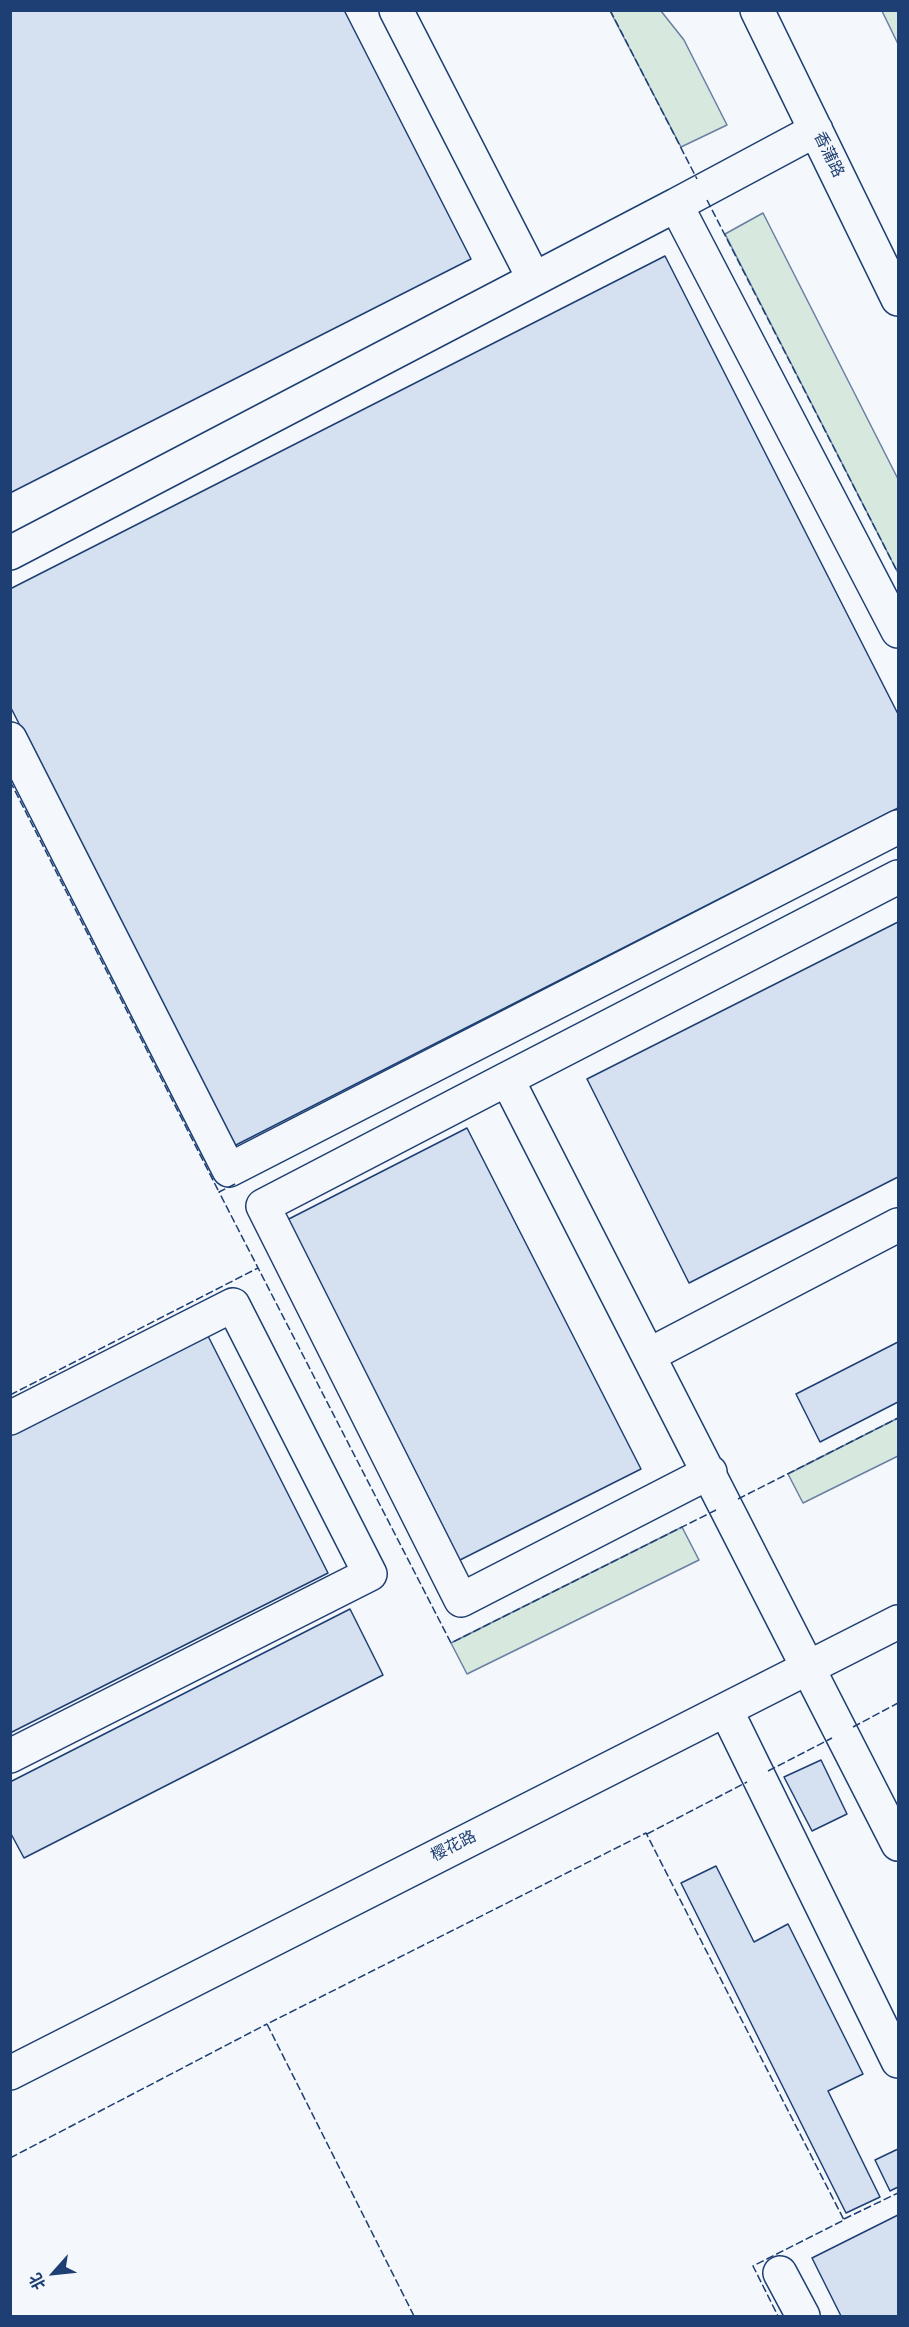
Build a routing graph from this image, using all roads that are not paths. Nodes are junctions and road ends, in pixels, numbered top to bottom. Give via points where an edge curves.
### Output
1 (396, 10) edge
2 (757, 10) edge
3 (816, 130) junction
4 (676, 205) junction
5 (534, 279) junction
6 (895, 283) edge
7 (10, 553) edge
8 (898, 631) edge
9 (10, 739) edge
10 (898, 827) edge
11 (898, 877) edge
12 (507, 1079) junction
13 (898, 1225) edge
14 (649, 1355) junction
15 (10, 1418) edge
16 (710, 1472) junction
17 (898, 1622) edge
18 (810, 1667) junction
19 (726, 1710) junction
20 (10, 1756) edge
21 (889, 1804) edge
22 (898, 1844) edge
23 (898, 2061) edge
24 (10, 2073) edge
25 (780, 2272) dead end
26 (803, 2316) edge

1 - 5 street
2 - 3 street, 香蒲路
3 - 4 street
3 - 6 street, 香蒲路
4 - 5 street
4 - 8 street
5 - 7 street
9 - 10 street via 229,1170
11 - 12 street
12 - 14 street
12 - 16 street via 263,1206 461,1600
13 - 14 street
14 - 16 street
15 - 20 street via 233,1305 370,1574
16 - 18 street
17 - 18 street, 樱花路
18 - 19 street, 樱花路
18 - 21 street
19 - 23 street
19 - 24 street, 樱花路
21 - 22 street
25 - 26 street

